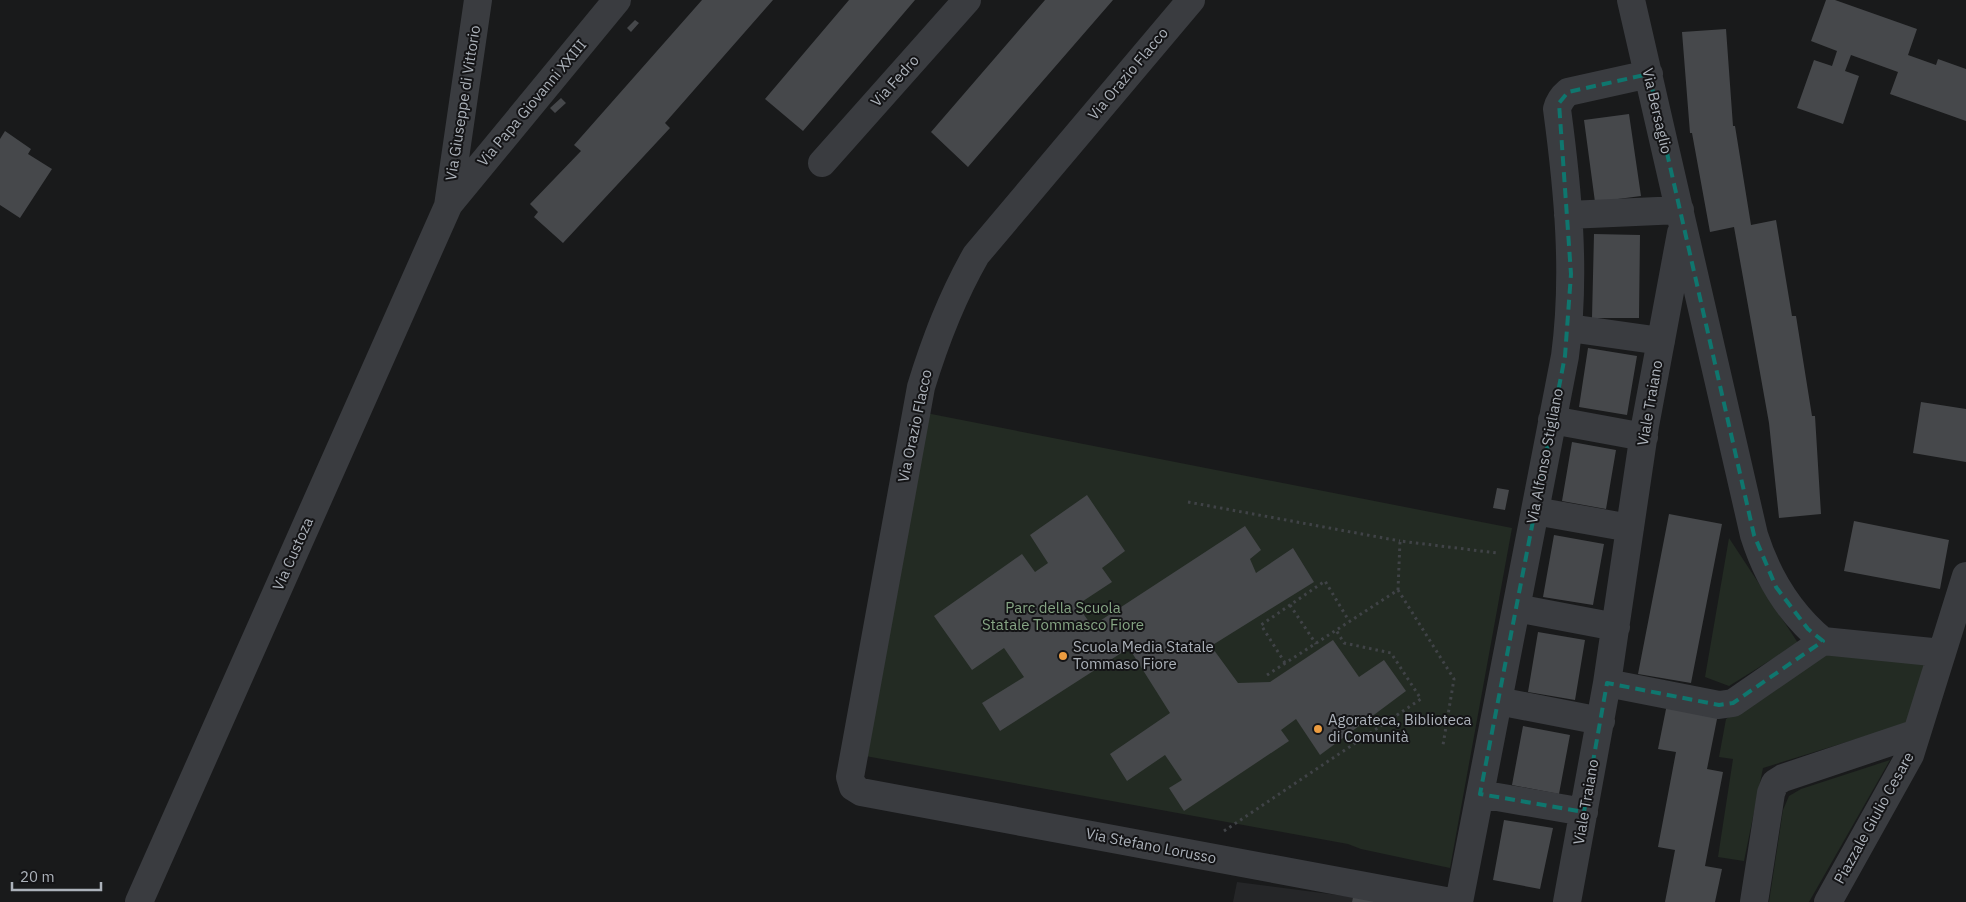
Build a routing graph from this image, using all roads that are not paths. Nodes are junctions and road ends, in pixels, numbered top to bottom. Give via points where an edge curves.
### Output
1 (478, 0) edge
2 (617, 0) edge
3 (967, 0) edge
4 (1191, 0) edge
5 (1633, 1) edge
6 (1649, 74) junction
7 (822, 163) dead end
8 (448, 206) junction
9 (1568, 215) junction
10 (1681, 215) junction
11 (1569, 328) junction
12 (1661, 341) junction
13 (1552, 420) junction
14 (1644, 437) junction
15 (1535, 511) junction
16 (1630, 528) junction
17 (1966, 576) edge
18 (1516, 608) junction
19 (1616, 627) junction
20 (1823, 641) junction
21 (1942, 653) junction
22 (1608, 683) junction
23 (1498, 701) junction
24 (1601, 721) junction
25 (1917, 733) junction
26 (853, 787) joint
27 (1480, 794) junction
28 (1584, 812) junction
29 (1396, 897) edge
30 (139, 902) edge
31 (1451, 902) edge
32 (1459, 902) edge
33 (1567, 902) edge
34 (1754, 902) edge
35 (1828, 902) edge

1 - 8 street, Via Giuseppe di Vittorio
2 - 8 street, Via Papa Giovanni XXIII
3 - 7 street, Via Fedro
4 - 26 street, Via Orazio Flacco via 976,256 938,333 921,387 914,424 850,777
5 - 6 street, Via Bersaglio
6 - 9 street, Via Alfonso Stigliano via 1568,92 1562,97 1557,109
6 - 10 street, Via Bersaglio
8 - 30 street, Via Custoza
9 - 10 street
9 - 11 street, Via Alfonso Stigliano
10 - 12 street, Viale Traiano
10 - 20 street via 1754,535 1776,587 1808,629
11 - 12 street
11 - 13 street, Via Alfonso Stigliano
12 - 14 street, Viale Traiano
13 - 14 street
13 - 15 street, Via Alfonso Stigliano
14 - 16 street, Viale Traiano
15 - 16 street
15 - 18 street, Via Alfonso Stigliano
16 - 19 street, Viale Traiano
17 - 21 street, Piazzale Giulio Cesare
18 - 19 street
18 - 23 street, Via Alfonso Stigliano
19 - 22 street, Viale Traiano
20 - 21 street
20 - 22 street via 1733,703 1719,705
21 - 25 street, Piazzale Giulio Cesare
22 - 24 street, Viale Traiano
23 - 24 street
23 - 27 street, Via Alfonso Stigliano
24 - 28 street, Viale Traiano
25 - 34 street, Piazzale Giulio Cesare via 1775,783
25 - 35 street, Piazzale Giulio Cesare via 1910,755
26 - 29 street, Via Stefano Lorusso via 861,792 1190,853
27 - 28 street
27 - 32 street, Via Alfonso Stigliano
28 - 33 street, Viale Traiano
29 - 31 street, Via Stefano Lorusso

